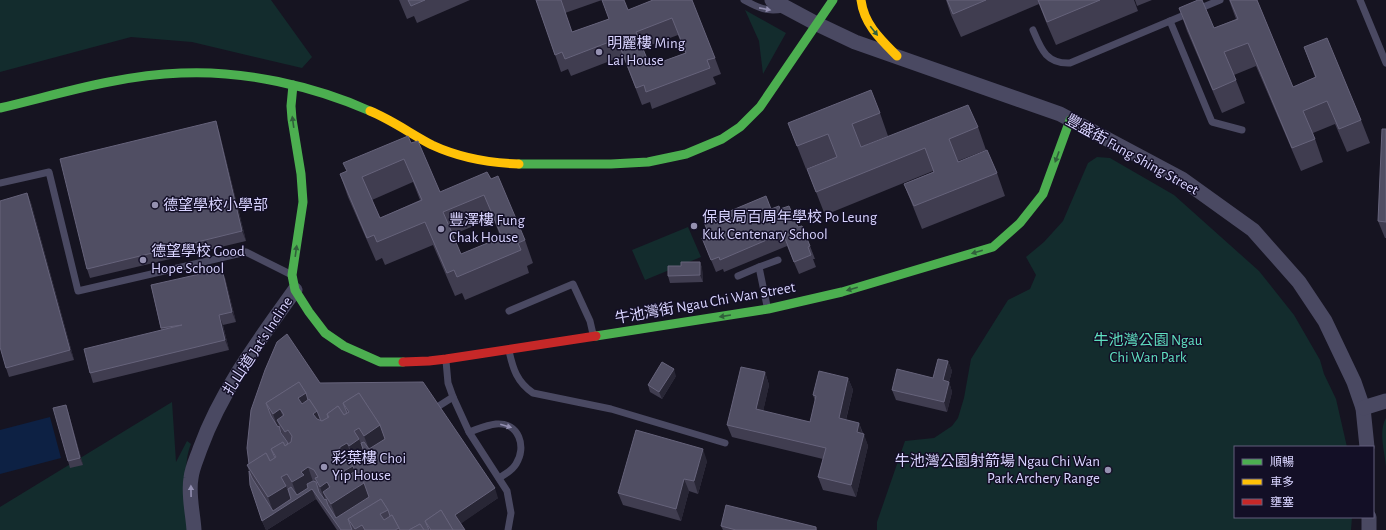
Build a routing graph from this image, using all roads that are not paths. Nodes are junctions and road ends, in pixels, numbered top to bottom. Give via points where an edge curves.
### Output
1 (744, 0) edge
2 (772, 0) edge
3 (833, 0) edge
4 (861, 0) edge
5 (1220, 0) edge
6 (1360, 0) edge
7 (789, 8) junction
8 (1170, 21) junction
9 (817, 24) junction
10 (1033, 30) dead end
11 (1386, 41) edge
12 (1379, 44) junction
13 (897, 56) junction
14 (1386, 63) edge
15 (293, 85) junction
16 (0, 108) edge
17 (1070, 120) junction
18 (1242, 130) dead end
19 (0, 183) edge
20 (778, 260) dead end
21 (759, 267) junction
22 (738, 276) dead end
23 (294, 282) junction
24 (768, 309) junction
25 (509, 311) dead end
26 (594, 336) junction
27 (509, 349) junction
28 (446, 359) junction
29 (453, 397) junction
30 (1386, 401) edge
31 (1363, 408) junction
32 (427, 413) edge
33 (469, 432) junction
34 (724, 443) dead end
35 (1367, 446) edge
36 (499, 478) junction
37 (1369, 518) edge
38 (194, 530) edge
39 (508, 530) edge
40 (1368, 530) edge

1 -> 7 lane via 761,9
2 - 7 street, 豐盛街 Fung Shing Street
3 - 9 street
4 -> 13 street via 866,21
5 - 8 lane
6 - 12 lane
7 - 9 street, 豐盛街 Fung Shing Street
8 - 10 lane via 1070,63 1058,62 1048,57 1041,49
8 - 18 lane via 1212,122
9 - 13 street, 豐盛街 Fung Shing Street via 855,42
9 - 15 street via 778,83 750,119 732,134 706,147 680,155 636,163 537,165 498,164 470,159 443,150 374,112
11 - 12 lane
12 - 14 lane
13 - 17 street, 豐盛街 Fung Shing Street via 1060,114
15 - 16 street via 207,72 161,74 118,80
23 -> 15 street, 扎山道 Jat's Incline via 303,202 292,119
17 -> 24 street, 牛池灣街 Ngau Chi Wan Street via 1043,194 1020,223 993,247 842,292
17 - 31 street, 豐盛街 Fung Shing Street via 1182,179 1253,230 1299,282 1325,321 1354,382
19 - 23 lane via 50,172 78,291 246,252
20 - 21 lane
21 - 22 lane
21 - 24 lane
23 - 28 street, 牛池灣街 Ngau Chi Wan Street via 309,312 325,333 344,346 380,362
38 -> 23 street, 扎山道 Jat's Incline via 190,478 205,436 219,405
24 -> 26 street, 牛池灣街 Ngau Chi Wan Street
25 - 26 lane via 573,284
26 - 27 street, 牛池灣街 Ngau Chi Wan Street
27 - 28 street, 牛池灣街 Ngau Chi Wan Street
27 - 34 lane via 516,375 533,393 610,410
28 - 29 lane via 448,383
29 - 32 lane
29 - 33 lane
30 - 31 street
31 - 35 street, 豐盛街 Fung Shing Street
33 - 36 lane
33 -> 36 lane via 496,424 511,426 517,432 521,447 519,457 510,471
36 - 39 lane via 507,491 511,513
37 - 40 street

